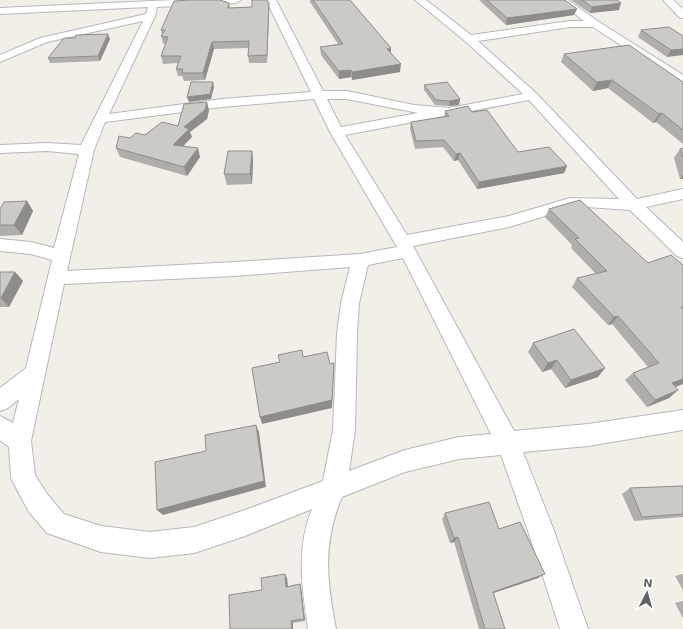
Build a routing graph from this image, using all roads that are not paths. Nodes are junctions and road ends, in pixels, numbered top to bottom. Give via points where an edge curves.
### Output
1 (236, 0) edge
2 (271, 0) edge
3 (420, 0) edge
4 (562, 0) edge
5 (668, 0) edge
6 (204, 1) edge
7 (152, 10) junction
8 (0, 11) edge
9 (583, 15) junction
10 (683, 15) edge
11 (570, 24) junction
12 (595, 24) junction
13 (469, 39) junction
14 (0, 59) edge
15 (656, 62) junction
16 (683, 66) edge
17 (683, 80) edge
18 (316, 89) junction
19 (532, 96) junction
20 (447, 111) junction
21 (101, 119) junction
22 (337, 132) junction
23 (89, 144) junction
24 (0, 149) edge
25 (683, 194) edge
26 (634, 205) junction
27 (0, 245) edge
28 (405, 247) junction
29 (683, 252) edge
30 (61, 256) junction
31 (360, 260) junction
32 (56, 278) junction
33 (35, 373) junction
34 (0, 401) edge
35 (683, 420) edge
36 (0, 427) edge
37 (20, 441) junction
38 (508, 443) junction
39 (334, 488) junction
40 (322, 629) edge
41 (574, 629) edge

1 - 6 street
2 - 18 street
3 - 13 street
4 - 9 street
5 - 10 street
6 - 7 street
7 - 8 street
7 - 14 street via 44,40
7 - 21 street
9 - 11 street
9 - 12 street
11 - 12 street
11 - 13 street
12 - 15 street
13 - 19 street
15 - 16 street
15 - 17 street
18 - 20 street via 414,109
18 - 21 street
18 - 22 street
19 - 20 street
19 - 26 street
20 - 22 street
21 - 23 street
22 - 28 street
23 - 24 street
23 - 30 street
25 - 26 street
26 - 28 street via 570,203
26 - 29 street
27 - 30 street via 31,248
28 - 31 street
28 - 38 street
30 - 32 street
31 - 32 street
31 - 39 street via 350,303 344,430
32 - 33 street
33 - 34 street
33 - 37 street
35 - 38 street via 588,435
36 - 37 street
37 - 39 street via 23,478 38,503 56,524 101,539 150,545 194,540
38 - 39 street via 460,448 405,461
38 - 41 street
39 - 40 street via 322,515 316,538 316,594

